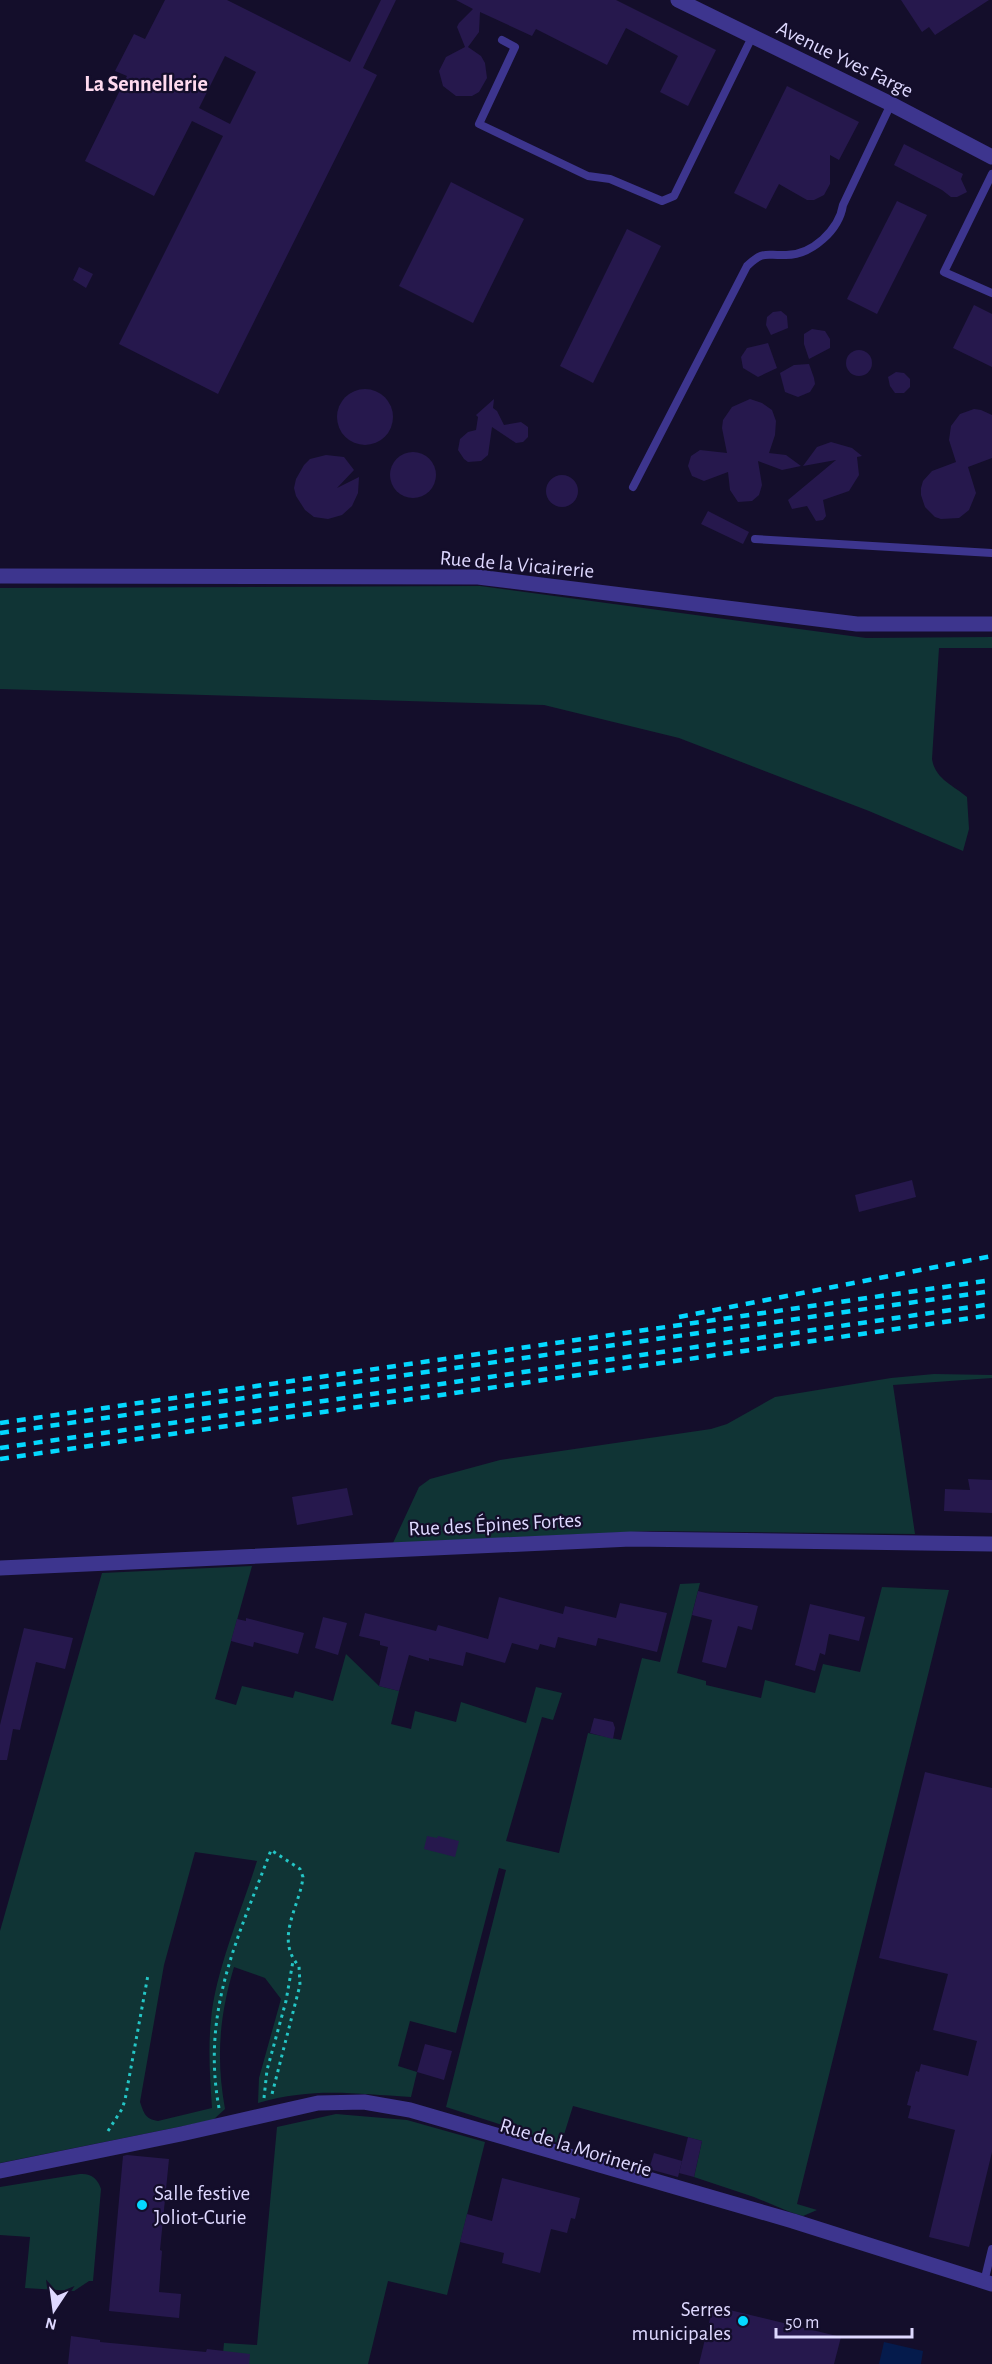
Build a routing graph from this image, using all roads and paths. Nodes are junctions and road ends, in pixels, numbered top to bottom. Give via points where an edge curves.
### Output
1 (678, 0) edge
2 (752, 37) junction
3 (502, 40) dead end
4 (891, 104) junction
5 (992, 158) edge
6 (992, 174) edge
7 (992, 293) edge
8 (633, 487) dead end
9 (755, 539) dead end
10 (992, 553) edge
11 (0, 576) edge
12 (992, 624) edge
13 (992, 1544) edge
14 (0, 1568) edge
15 (294, 1960) junction
16 (148, 1975) dead end
17 (266, 2115) junction
18 (222, 2125) junction
19 (108, 2148) junction
20 (0, 2170) edge
21 (992, 2249) edge
22 (988, 2283) edge

1 - 2 street, Avenue Yves Farge
2 - 3 lane via 674,196 662,201 609,179 588,176 479,124 515,47
2 - 4 street, Avenue Yves Farge
4 - 5 street, Avenue Yves Farge
4 - 8 lane via 841,216 826,238 787,256 757,257 747,266
6 - 7 lane via 944,272
9 - 10 lane
11 - 12 street, Rue de la Vicairerie via 478,577 857,624
13 - 14 street, Rue des Épines Fortes via 631,1539
15 - 17 path via 267,2070
15 - 17 path via 299,1966 300,1985
15 - 18 path via 289,1935 303,1877 300,1869 271,1850 219,1997 213,2060
16 - 19 path via 122,2109 105,2136
17 - 18 street, Rue de la Morinerie
17 - 22 street, Rue de la Morinerie via 318,2103 364,2102 410,2110
18 - 19 street, Rue de la Morinerie
19 - 20 street, Rue de la Morinerie
21 - 22 lane

